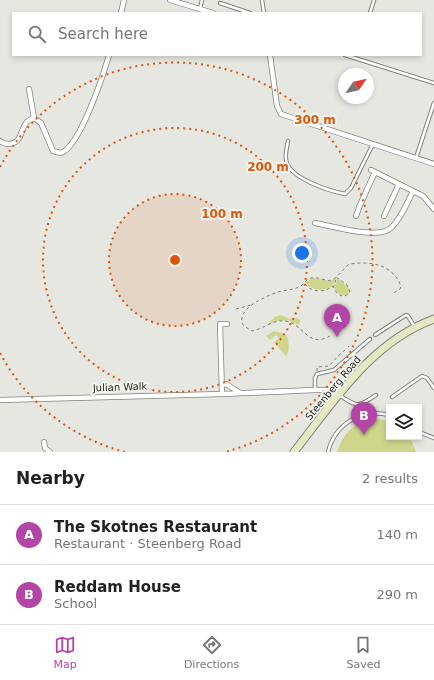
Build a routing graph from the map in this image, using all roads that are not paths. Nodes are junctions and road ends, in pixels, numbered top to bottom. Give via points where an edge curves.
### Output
1 (124, 0) edge
2 (170, 0) edge
3 (202, 0) edge
4 (262, 0) edge
5 (374, 0) edge
6 (220, 3) dead end
7 (200, 9) junction
8 (121, 12) edge
9 (210, 12) edge
10 (247, 12) edge
11 (264, 12) edge
12 (370, 12) edge
13 (109, 56) edge
14 (270, 56) edge
15 (355, 56) edge
16 (434, 83) edge
17 (29, 89) dead end
18 (434, 103) edge
19 (34, 118) junction
20 (0, 141) edge
21 (288, 141) dead end
22 (373, 144) junction
23 (416, 158) junction
24 (434, 164) edge
25 (399, 184) junction
26 (413, 191) junction
27 (434, 208) edge
28 (356, 216) dead end
29 (384, 216) dead end
30 (315, 223) dead end
31 (434, 318) edge
32 (227, 324) dead end
33 (415, 327) junction
34 (375, 336) dead end
35 (370, 339) dead end
36 (222, 385) junction
37 (434, 388) edge
38 (315, 390) junction
39 (240, 393) junction
40 (222, 394) junction
41 (338, 395) junction
42 (376, 395) dead end
43 (392, 397) dead end
44 (0, 400) edge
45 (361, 405) junction
46 (364, 414) junction
47 (386, 415) edge
48 (422, 433) edge
49 (434, 438) edge
50 (44, 442) dead end
51 (50, 452) edge
52 (294, 452) edge
53 (328, 452) edge

1 - 8 street
2 - 7 street
3 - 7 lane
4 - 11 lane
5 - 12 lane
6 - 10 lane
7 - 9 street
13 - 19 street via 90,110 68,150 60,153 53,151 41,123
14 - 22 street via 277,106 281,114
15 - 16 lane
17 - 19 street
18 - 23 lane
19 - 20 street via 25,124 16,142 5,144
21 - 22 lane via 286,159 291,171 316,184 345,194 351,188
22 - 23 street
23 - 24 street
25 - 26 street
25 - 28 street via 373,171
25 - 29 street
26 - 27 street via 423,196
26 - 30 street via 394,225 385,232 376,233
31 - 33 main road, Steenberg Road
32 - 36 street via 220,324
33 - 34 lane via 406,315
33 - 41 main road, Steenberg Road via 377,353
35 - 38 lane via 334,370 317,374
36 - 39 street, Julian Walk via 226,384
36 - 40 street
37 - 43 lane via 427,378 422,376
38 - 39 street, Julian Walk
38 - 41 street, Julian Walk via 329,390
39 - 40 street, Julian Walk
40 - 44 street, Julian Walk
41 - 45 lane
41 - 52 main road, Steenberg Road
42 - 45 lane
45 - 46 lane
46 - 47 lane
46 - 53 lane via 340,428
48 - 49 lane
50 - 51 street via 45,448

